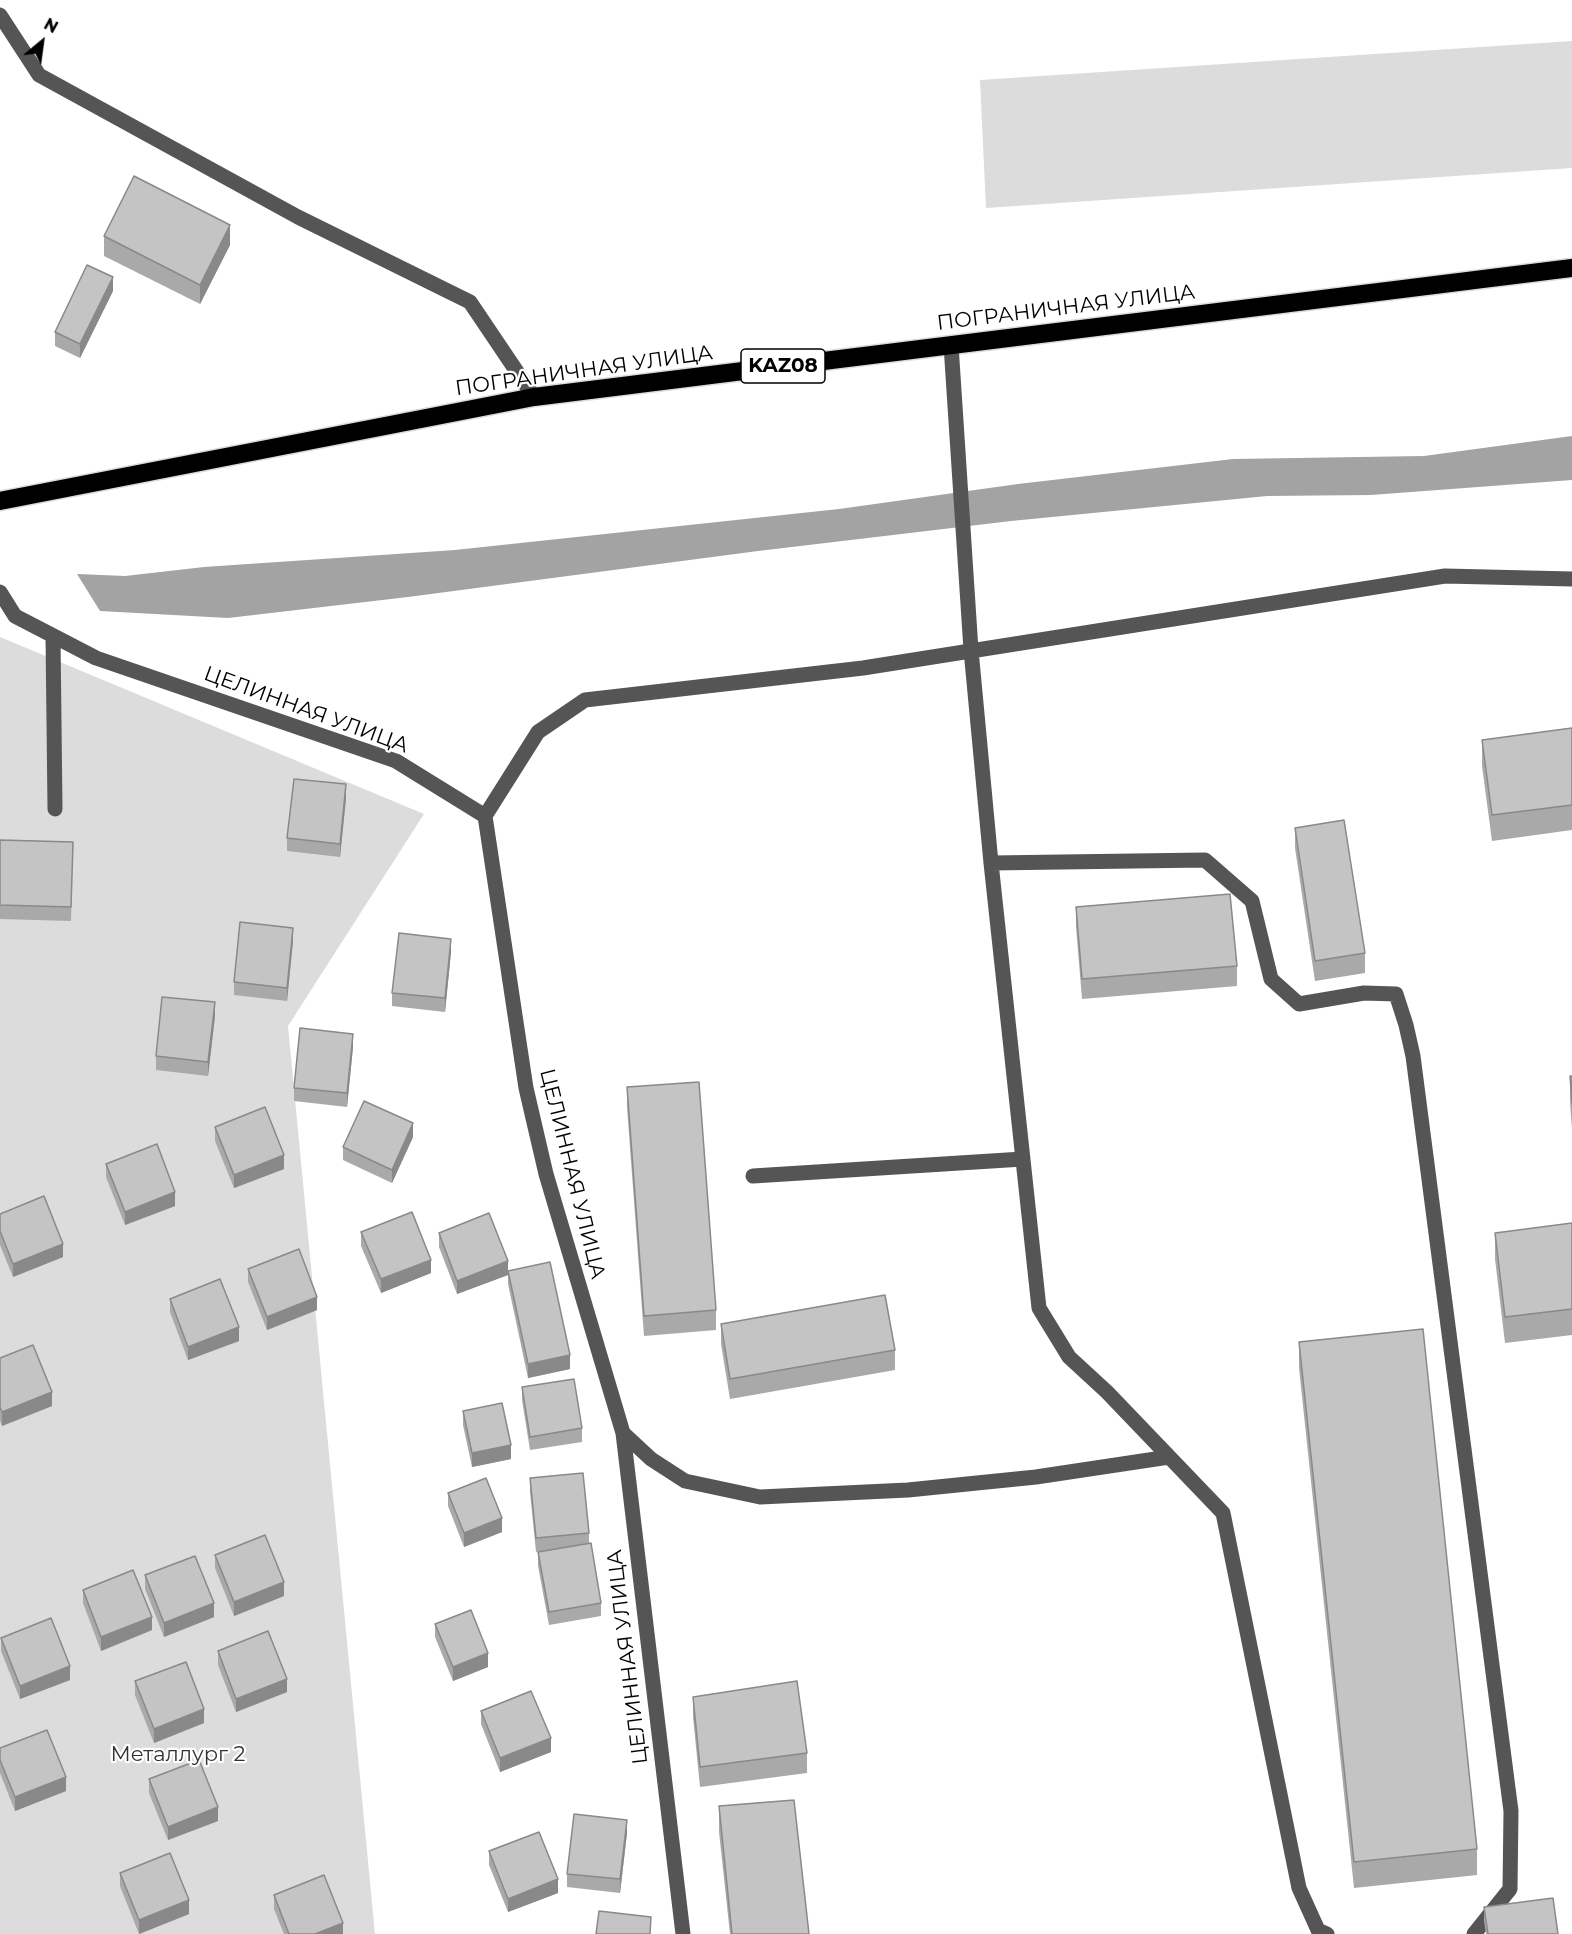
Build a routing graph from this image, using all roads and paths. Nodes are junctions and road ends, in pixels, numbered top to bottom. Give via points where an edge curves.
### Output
1 (0, 15) edge
2 (1572, 268) edge
3 (951, 345) junction
4 (534, 397) junction
5 (0, 501) edge
6 (1572, 579) edge
7 (0, 592) edge
8 (53, 636) junction
9 (971, 650) junction
10 (55, 809) dead end
11 (484, 816) junction
12 (991, 863) junction
13 (1023, 1159) junction
14 (753, 1176) dead end
15 (622, 1433) junction
16 (1169, 1456) junction
17 (683, 1934) edge
18 (1327, 1934) edge
19 (1474, 1934) edge

1 - 4 street via 39,75 298,217 470,302
2 - 3 highway, ПОГРАНИЧНАЯ УЛИЦА / KAZ08
3 - 4 highway, ПОГРАНИЧНАЯ УЛИЦА / KAZ08
3 - 9 street
4 - 5 highway, ПОГРАНИЧНАЯ УЛИЦА / KAZ08
6 - 9 street via 1445,576
7 - 8 street, ЦЕЛИННАЯ УЛИЦА via 15,616
8 - 10 street
8 - 11 street, ЦЕЛИННАЯ УЛИЦА via 96,658 396,761
9 - 11 street via 863,668 585,700 538,732
9 - 12 street
11 - 15 street, ЦЕЛИННАЯ УЛИЦА via 526,1088 546,1174
12 - 13 street
12 - 19 street via 1205,860 1252,902 1271,979 1299,1004 1364,993 1396,994 1413,1056 1511,1811 1510,1889
13 - 14 street
13 - 16 street via 1039,1308 1069,1357
15 - 16 street via 651,1459 685,1480 760,1497 908,1490 1036,1477
15 - 17 street, ЦЕЛИННАЯ УЛИЦА
16 - 18 street via 1223,1513 1299,1888 1318,1930

